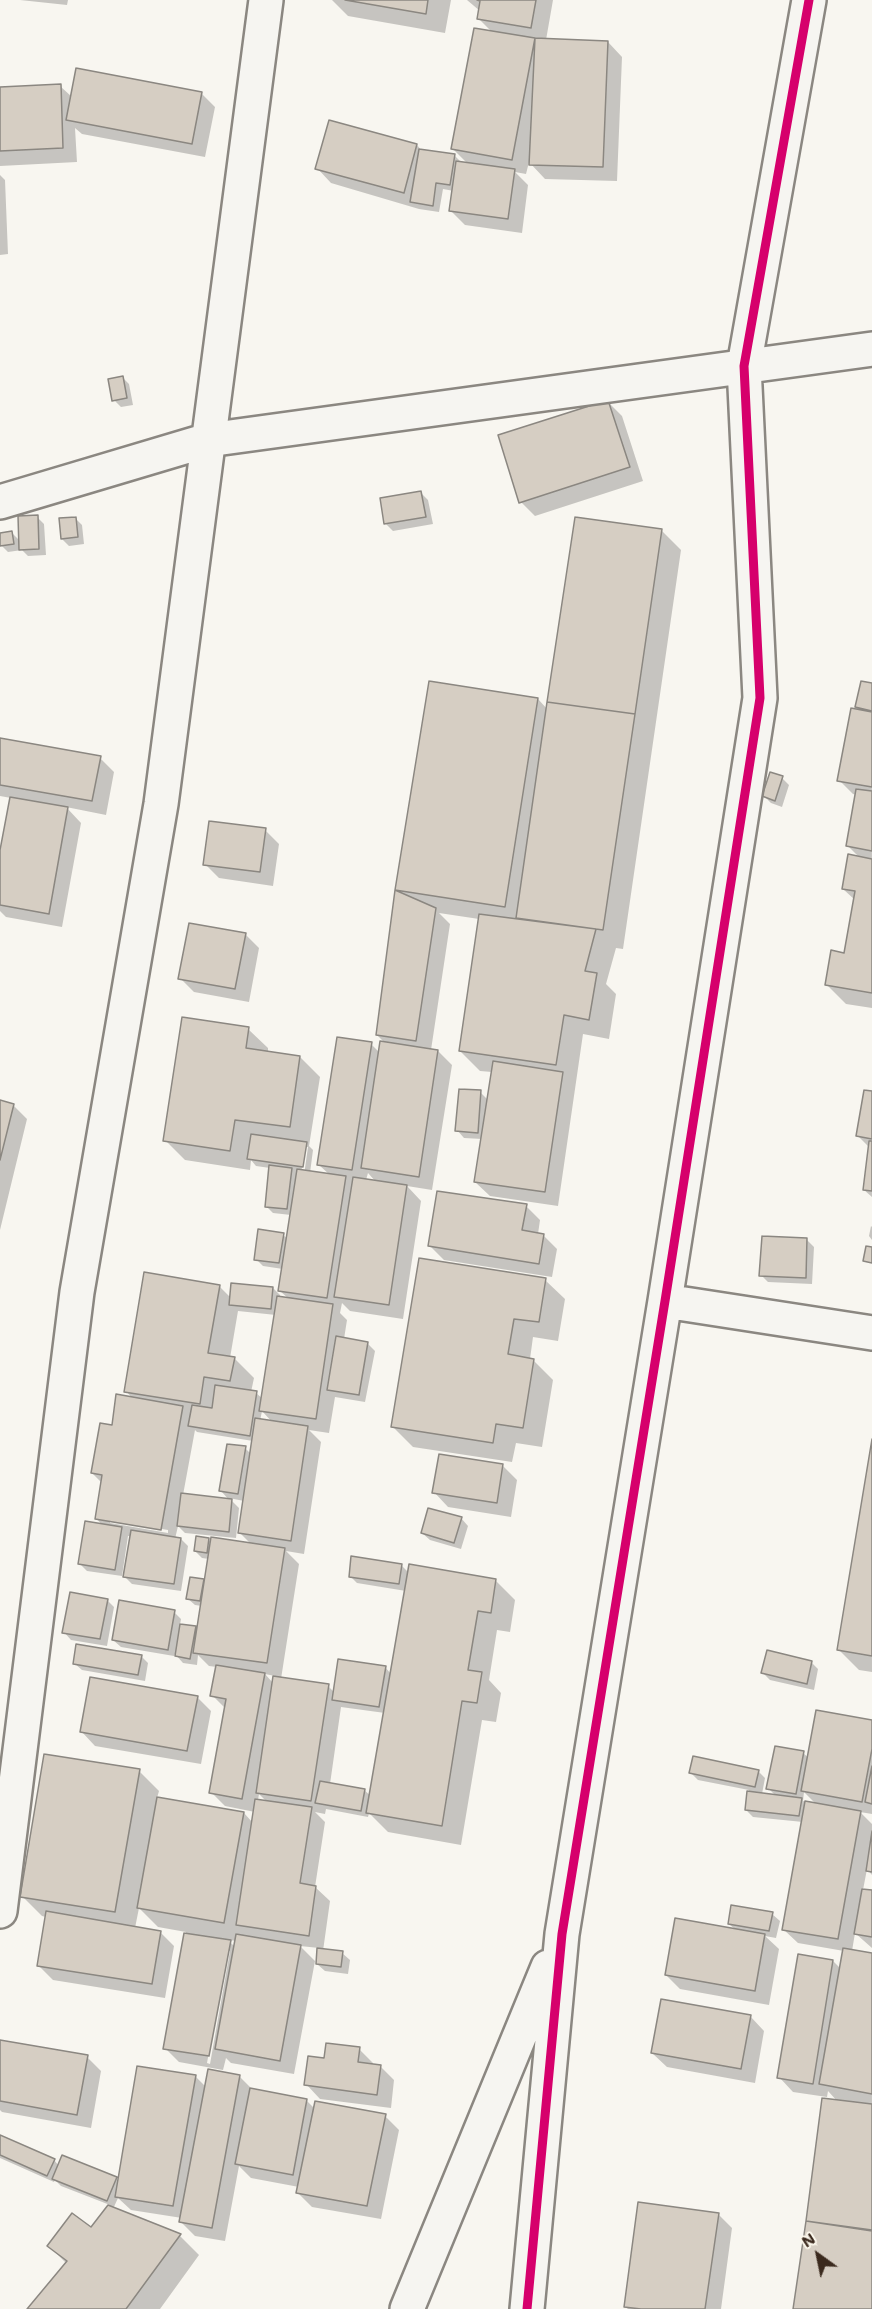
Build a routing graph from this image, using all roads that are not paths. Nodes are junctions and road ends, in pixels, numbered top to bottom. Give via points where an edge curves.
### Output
1 (266, 0) edge
2 (809, 0) edge
3 (872, 349) edge
4 (744, 366) junction
5 (208, 440) junction
6 (0, 502) edge
7 (666, 1301) junction
8 (872, 1333) edge
9 (0, 1911) edge
10 (562, 1934) junction
11 (407, 2309) edge
12 (527, 2309) edge

1 - 5 street
2 - 4 street
3 - 4 street
4 - 5 street
4 - 7 street via 760,698
5 - 6 street
5 - 9 street via 161,804 77,1292
7 - 8 street
7 - 10 street
10 - 11 street
10 - 12 street

